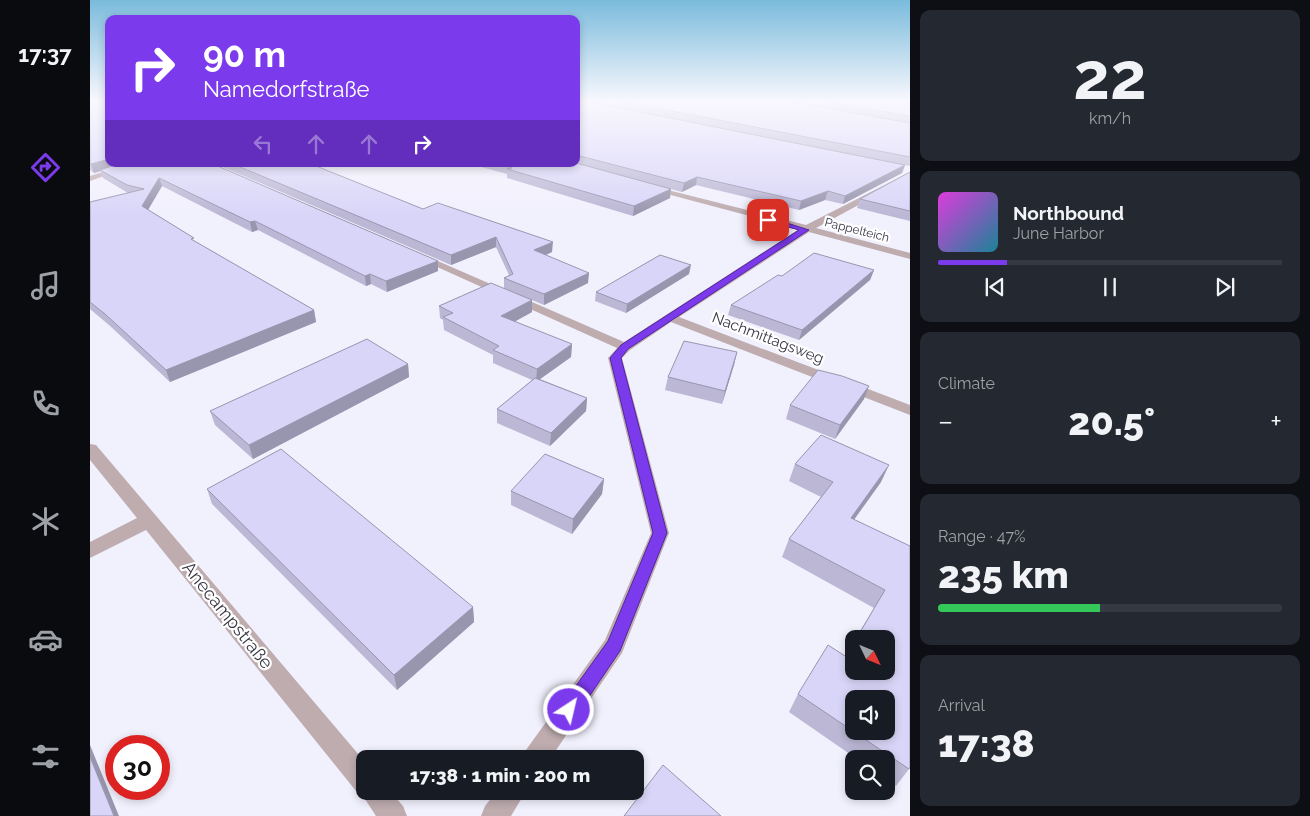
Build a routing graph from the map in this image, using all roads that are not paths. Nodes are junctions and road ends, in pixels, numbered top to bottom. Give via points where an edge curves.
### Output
1 (125, 167) edge
2 (907, 171) edge
3 (90, 178) edge
4 (642, 185) edge
5 (805, 230) junction
6 (406, 251) edge
7 (910, 256) edge
8 (671, 318) junction
9 (625, 347) junction
10 (910, 410) edge
11 (90, 448) edge
12 (149, 520) junction
13 (90, 551) edge
14 (541, 750) edge
15 (356, 771) edge
16 (380, 800) edge
17 (507, 800) edge
18 (393, 816) edge
19 (495, 816) edge

1 - 3 street
2 - 5 street
4 - 5 street, Pappelteich
5 - 7 street, Pappelteich
5 - 8 street
6 - 9 street
8 - 9 street
8 - 10 street, Nachmittagsweg
9 - 14 street via 616,358 660,533 614,646
11 - 12 street, Anecampstraße
12 - 13 street
12 - 15 street, Anecampstraße
16 - 18 street
17 - 19 street

